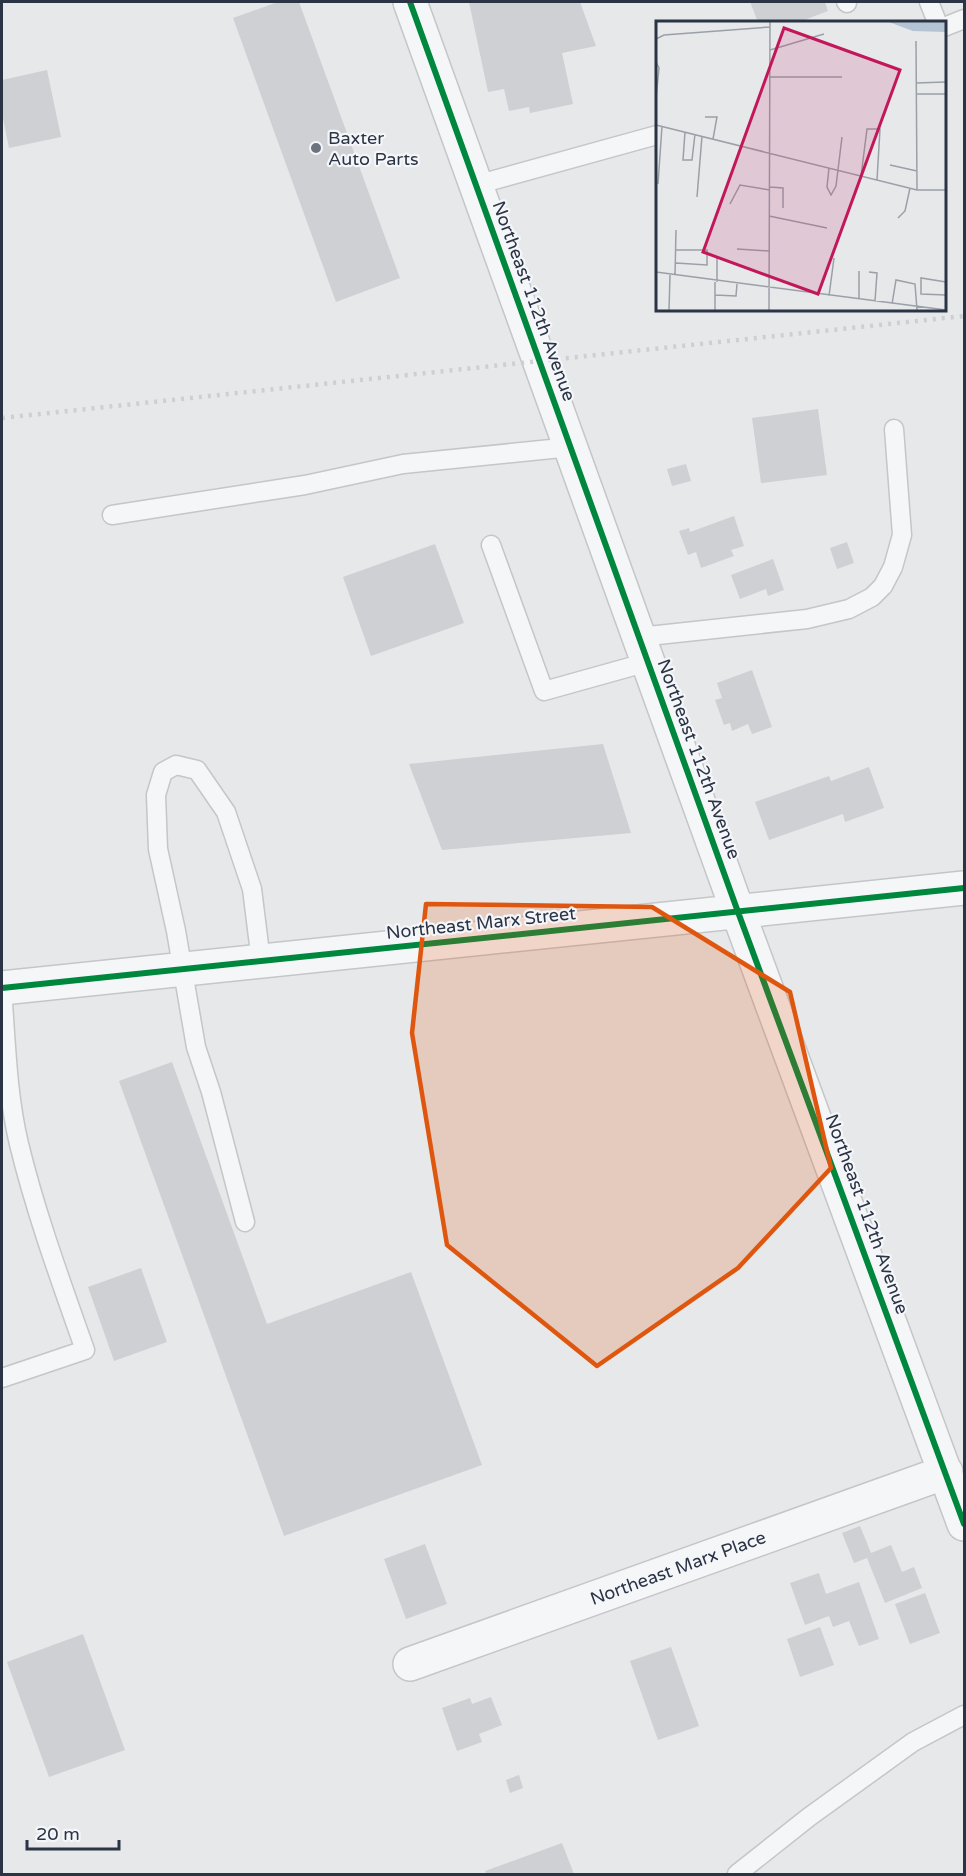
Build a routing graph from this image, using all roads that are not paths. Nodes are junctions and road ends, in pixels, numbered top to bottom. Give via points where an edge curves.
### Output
1 (410, 2) edge
2 (929, 2) edge
3 (964, 20) edge
4 (937, 21) edge
5 (945, 27) edge
6 (656, 135) edge
7 (476, 184) junction
8 (894, 429) dead end
9 (571, 447) junction
10 (112, 515) dead end
11 (490, 545) dead end
12 (644, 650) junction
13 (964, 888) edge
14 (738, 912) junction
15 (261, 961) junction
16 (182, 969) junction
17 (2, 988) edge
18 (244, 1222) dead end
19 (2, 1378) edge
20 (946, 1472) junction
21 (964, 1524) edge
22 (410, 1664) dead end
23 (964, 1715) edge
24 (737, 1875) edge

1 - 7 street, Northeast 112th Avenue
2 - 4 lane
3 - 5 lane
6 - 7 lane
7 - 9 street, Northeast 112th Avenue
8 - 12 lane via 902,535 893,567 872,597 849,609 807,620
9 - 10 lane via 403,464
9 - 12 street, Northeast 112th Avenue
11 - 12 lane via 544,691
12 - 14 street, Northeast 112th Avenue
13 - 14 street, Northeast Marx Street
14 - 15 street, Northeast Marx Street
14 - 20 street, Northeast 112th Avenue
15 - 16 street, Northeast Marx Street
15 - 16 lane via 252,889 226,812 197,770 176,765 163,772 156,795 158,849
16 - 17 street, Northeast Marx Street
16 - 18 lane via 196,1047
17 - 19 lane via 19,1143 85,1350
20 - 21 street, Northeast 112th Avenue
20 - 22 street, Northeast Marx Place
23 - 24 lane via 913,1742

